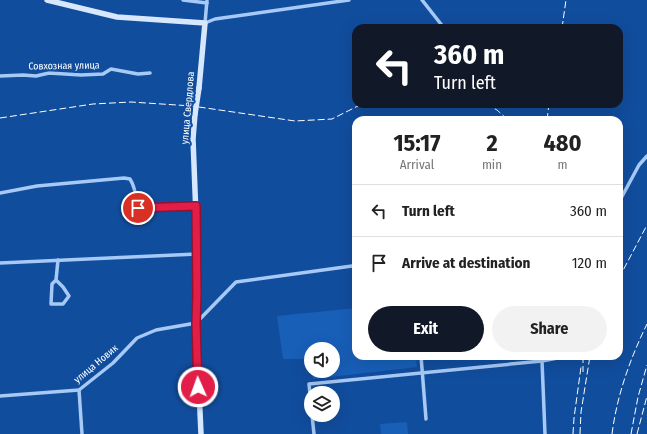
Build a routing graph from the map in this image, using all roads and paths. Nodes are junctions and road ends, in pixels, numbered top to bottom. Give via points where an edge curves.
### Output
1 (47, 0) edge
2 (183, 0) edge
3 (349, 0) edge
4 (422, 0) edge
5 (207, 2) edge
6 (205, 23) junction
7 (441, 24) edge
8 (150, 73) dead end
9 (0, 76) edge
10 (647, 156) edge
11 (0, 192) edge
12 (623, 195) edge
13 (196, 206) junction
14 (197, 254) junction
15 (58, 260) junction
16 (0, 263) edge
17 (352, 266) edge
18 (56, 280) junction
19 (196, 323) junction
20 (421, 360) edge
21 (547, 360) edge
22 (542, 361) junction
23 (422, 373) junction
24 (309, 386) edge
25 (79, 390) junction
26 (0, 396) edge
27 (426, 419) dead end
28 (313, 422) edge
29 (82, 434) edge
30 (201, 434) edge
31 (314, 434) edge
32 (545, 434) edge

1 - 6 main road via 117,17
2 - 5 street
3 - 6 street via 215,19
4 - 7 street
5 - 6 street
6 - 13 main road, улица Свердлова, bridge via 193,139
8 - 9 street, Совхозная улица via 138,74 111,69 103,74 81,76 49,73 36,76
10 - 12 street via 639,165
11 - 13 street via 124,178 130,179 133,183 138,208
13 - 14 main road, улица Свердлова
14 - 15 street
14 - 19 main road, улица Свердлова
15 - 16 street
15 - 18 street
17 - 19 street via 236,282
18 - 18 street via 64,286 69,296 63,304 51,304 52,284
19 - 25 street, улица Новик via 156,330 137,338
19 - 30 main road, улица Свердлова
20 - 23 street
21 - 22 street
22 - 23 street
22 - 32 street
23 - 24 street via 309,384
23 - 27 street
25 - 26 street, улица Новик
25 - 29 street
28 - 31 street

